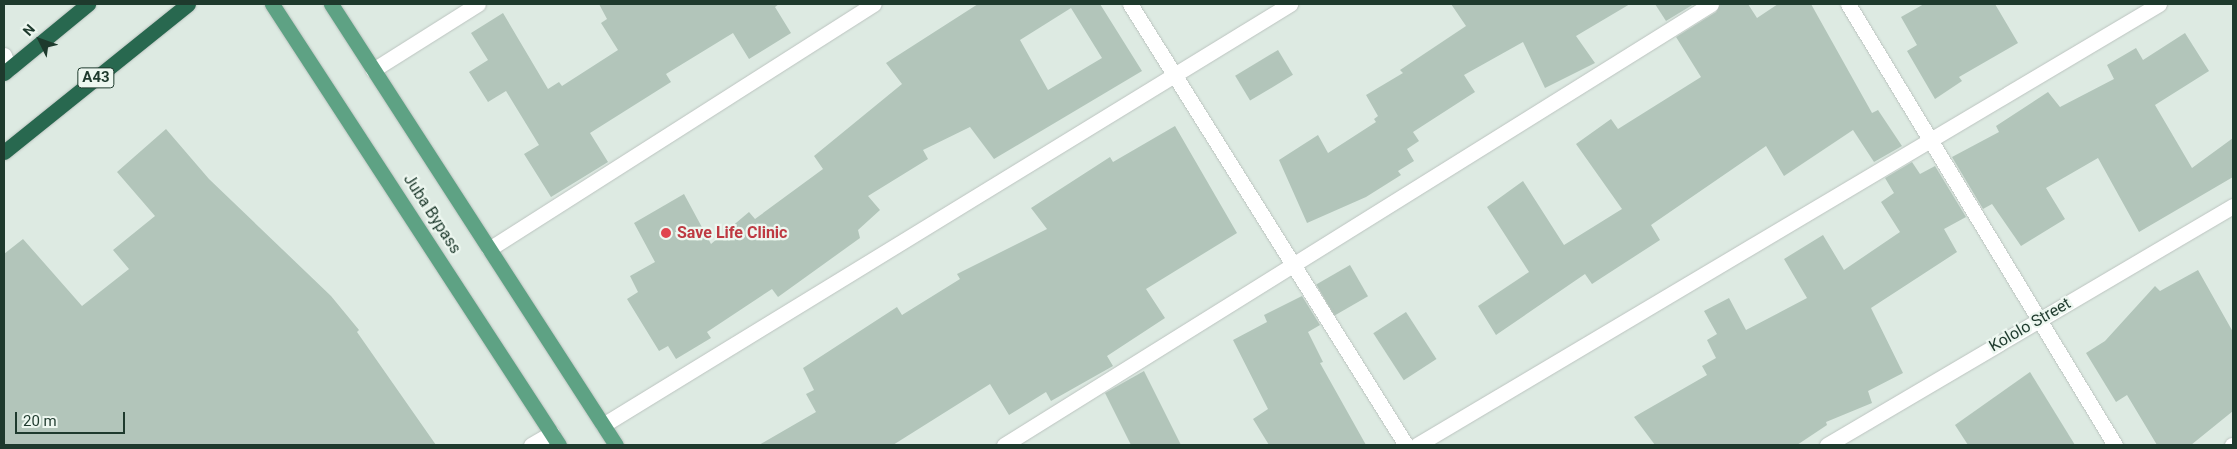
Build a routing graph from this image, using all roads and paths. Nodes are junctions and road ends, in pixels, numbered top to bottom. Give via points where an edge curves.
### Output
1 (88, 4) edge
2 (188, 4) edge
3 (272, 4) edge
4 (331, 4) edge
5 (478, 4) edge
6 (874, 4) edge
7 (1130, 4) edge
8 (1290, 4) edge
9 (1712, 4) edge
10 (1848, 4) edge
11 (2159, 4) edge
12 (5, 66) edge
13 (373, 70) junction
14 (1174, 74) junction
15 (1930, 143) junction
16 (4, 152) edge
17 (2233, 206) edge
18 (489, 249) junction
19 (1294, 265) junction
20 (2038, 320) junction
21 (603, 425) junction
22 (555, 439) edge
23 (531, 445) edge
24 (616, 445) edge
25 (1004, 445) edge
26 (1406, 445) edge
27 (1418, 445) edge
28 (1827, 445) edge
29 (2115, 445) edge

1 - 12 highway
2 - 16 highway, A43
3 - 22 main road, Juba Bypass
4 - 13 main road, Juba Bypass
5 - 13 street
6 - 18 street
7 - 14 street
8 - 14 street
9 - 19 street
10 - 15 street
11 - 15 street
13 - 18 main road, Juba Bypass
14 - 19 street
14 - 21 street
15 - 20 street
15 - 27 street
17 - 20 street, Kololo Street
18 - 21 main road, Juba Bypass
19 - 25 street
19 - 26 street
20 - 28 street, Kololo Street
20 - 29 street
21 - 24 main road, Juba Bypass
22 - 23 street

